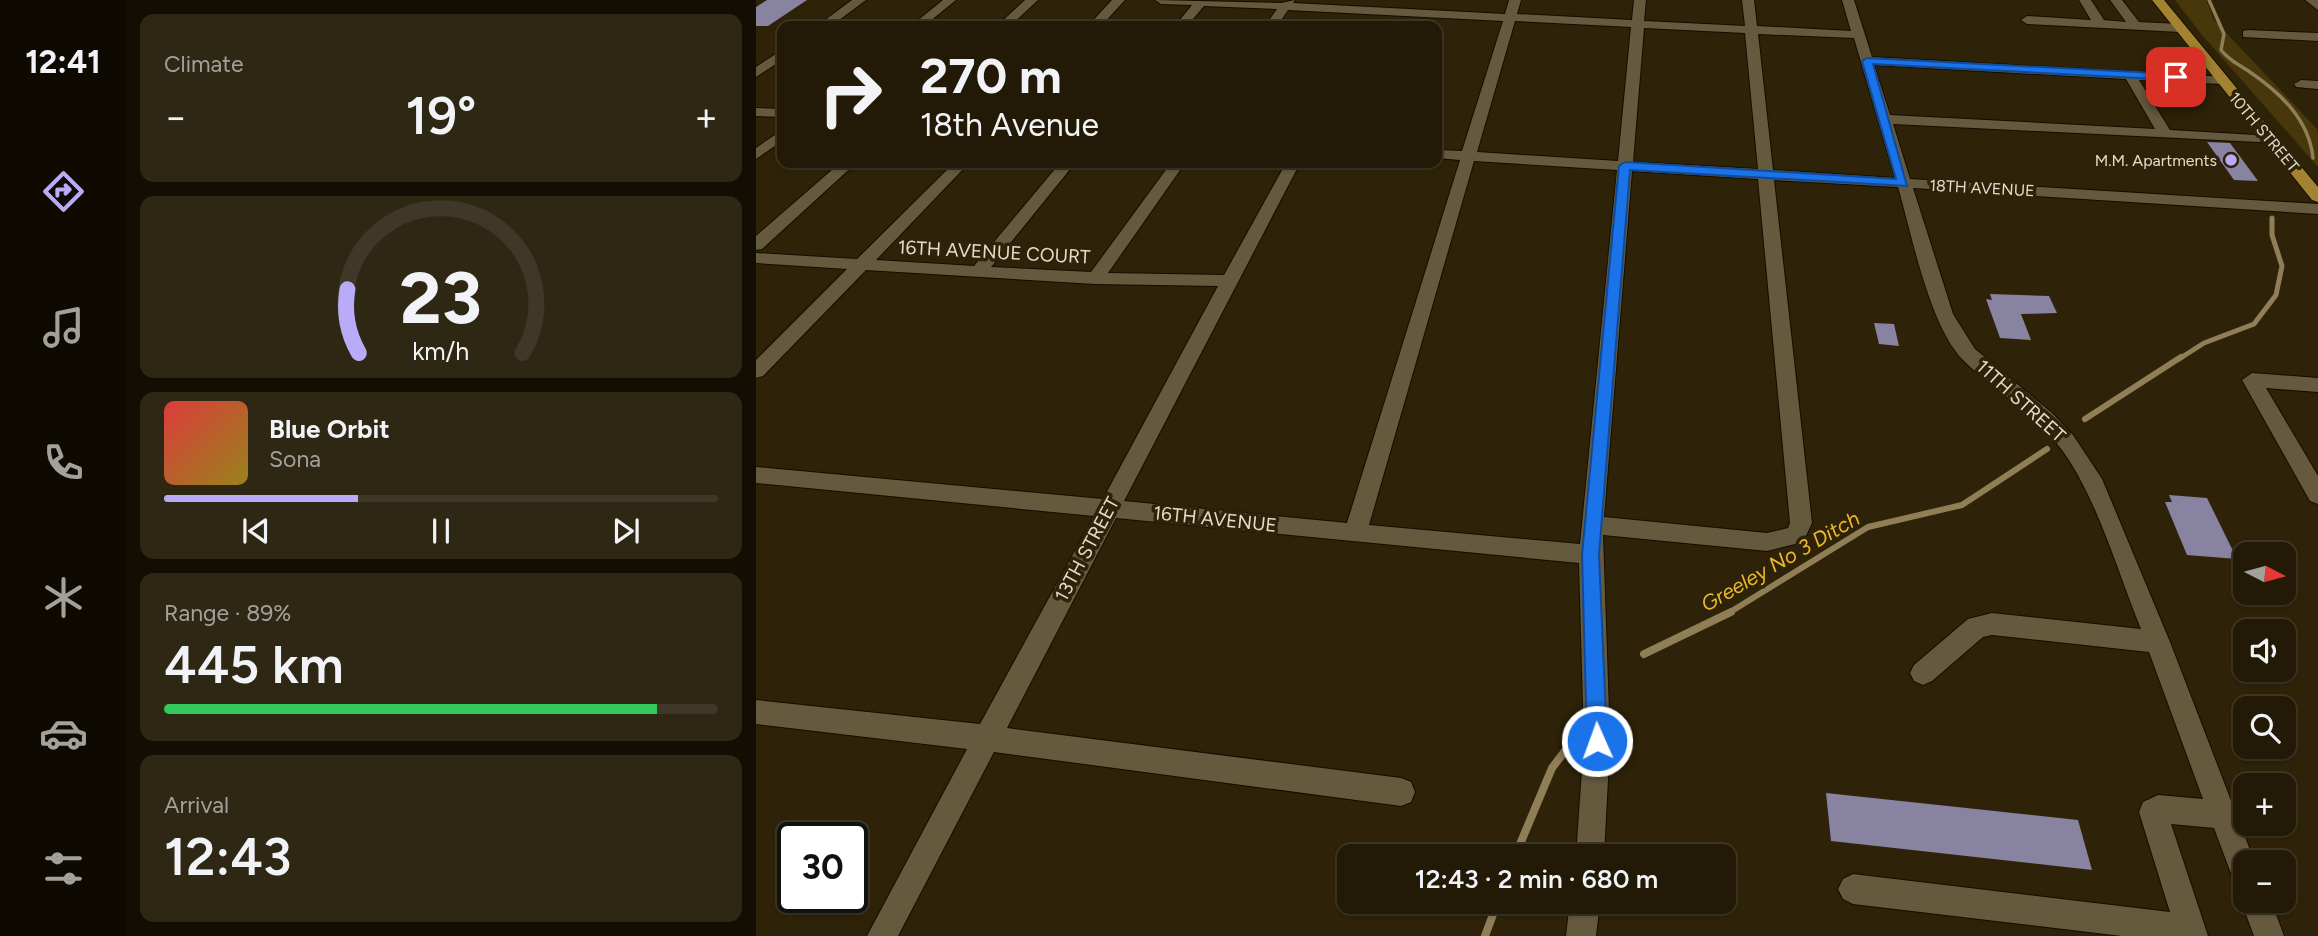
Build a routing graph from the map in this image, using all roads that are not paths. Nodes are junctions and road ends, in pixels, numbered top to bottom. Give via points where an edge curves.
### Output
1 (860, 0) edge
2 (950, 0) edge
3 (1032, 0) edge
4 (1119, 0) edge
5 (1161, 0) edge
6 (1515, 0) edge
7 (1640, 0) edge
8 (1748, 0) edge
9 (1848, 0) edge
10 (2085, 0) edge
11 (2116, 0) edge
12 (2158, 0) edge
13 (2311, 0) edge
14 (1202, 1) edge
15 (1287, 3) edge
16 (1376, 5) edge
17 (2318, 6) edge
18 (1510, 18) junction
19 (2027, 20) dead end
20 (829, 21) edge
21 (923, 21) edge
22 (1009, 21) edge
23 (1099, 21) edge
24 (1185, 21) edge
25 (1274, 21) edge
26 (1368, 21) edge
27 (1638, 24) junction
28 (2100, 24) junction
29 (2135, 25) junction
30 (2180, 28) junction
31 (1752, 30) junction
32 (2247, 34) dead end
33 (1859, 35) junction
34 (2318, 37) edge
35 (777, 58) edge
36 (1867, 61) junction
37 (756, 73) edge
38 (2130, 75) junction
39 (2221, 80) junction
40 (2301, 84) dead end
41 (2318, 85) edge
42 (756, 112) edge
43 (777, 113) edge
44 (1884, 119) junction
45 (2165, 134) junction
46 (777, 138) edge
47 (2273, 140) junction
48 (1442, 154) edge
49 (756, 155) edge
50 (1469, 156) junction
51 (1625, 166) junction
52 (843, 168) edge
53 (957, 168) edge
54 (1064, 168) edge
55 (1174, 168) edge
56 (1290, 168) edge
57 (1768, 175) junction
58 (1903, 183) junction
59 (2318, 197) edge
60 (2318, 209) edge
61 (756, 245) edge
62 (756, 258) edge
63 (860, 265) junction
64 (977, 273) junction
65 (1095, 279) junction
66 (1230, 281) junction
67 (756, 371) edge
68 (2318, 385) edge
69 (756, 475) edge
70 (2318, 495) edge
71 (1109, 509) junction
72 (1593, 525) junction
73 (1355, 533) junction
74 (1590, 555) junction
75 (2158, 642) junction
76 (1923, 673) dead end
77 (756, 712) edge
78 (987, 738) junction
79 (1401, 792) dead end
80 (2223, 814) junction
81 (1591, 844) edge
82 (2236, 850) edge
83 (1853, 889) dead end
84 (2260, 913) edge
85 (1584, 914) edge
86 (2192, 933) edge
87 (882, 936) edge
88 (1581, 936) edge
89 (2269, 936) edge

1 - 20 street
2 - 21 street
3 - 22 street
4 - 23 street
5 - 14 street
6 - 18 street
7 - 27 street
8 - 31 street
9 - 33 street, 11TH STREET
10 - 28 street
11 - 29 street
12 - 30 main road, 10TH STREET
13 - 17 street
14 - 15 street
14 - 24 street
15 - 16 street
15 - 25 street
16 - 18 street
16 - 26 street
18 - 27 street
18 - 50 street
19 - 28 street
27 - 31 street
27 - 51 street
28 - 29 street
29 - 30 street
30 - 39 main road, 10TH STREET
31 - 33 street
31 - 57 street
32 - 34 street
33 - 36 street, 11TH STREET
35 - 37 street
36 - 38 street
36 - 44 street, 11TH STREET
38 - 39 street
38 - 45 street
39 - 47 main road, 10TH STREET
40 - 41 street
42 - 43 street
44 - 45 street
44 - 58 street, 11TH STREET
45 - 47 street
46 - 49 street
47 - 59 main road, 10TH STREET
48 - 50 street, 18TH AVENUE
50 - 51 street, 18TH AVENUE
50 - 73 street
51 - 57 street, 18TH AVENUE
51 - 72 street
52 - 61 street
53 - 63 street
54 - 64 street
55 - 65 street
56 - 66 street, 13TH STREET
57 - 58 street, 18TH AVENUE
57 - 72 street via 1801,523 1795,535 1767,542
58 - 60 street, 18TH AVENUE via 2237,199
58 - 75 street, 11TH STREET via 1950,325 1968,354 2045,418 2077,456 2099,497
62 - 63 street, 16TH AVENUE COURT
63 - 64 street, 16TH AVENUE COURT
63 - 67 street
64 - 65 street, 16TH AVENUE COURT
65 - 66 street, 16TH AVENUE COURT
66 - 71 street, 13TH STREET
68 - 70 street via 2252,380
69 - 71 street, 16TH AVENUE
71 - 73 street, 16TH AVENUE
71 - 78 street, 13TH STREET
72 - 74 street
73 - 74 street, 16TH AVENUE
74 - 81 street via 1597,741
75 - 76 street via 1992,624 1977,626
75 - 80 street, 11TH STREET
77 - 78 street
78 - 79 street
78 - 87 street, 13TH STREET
80 - 82 street, 11TH STREET
80 - 86 street via 2158,808 2153,813
83 - 86 street
84 - 89 street
85 - 88 street

